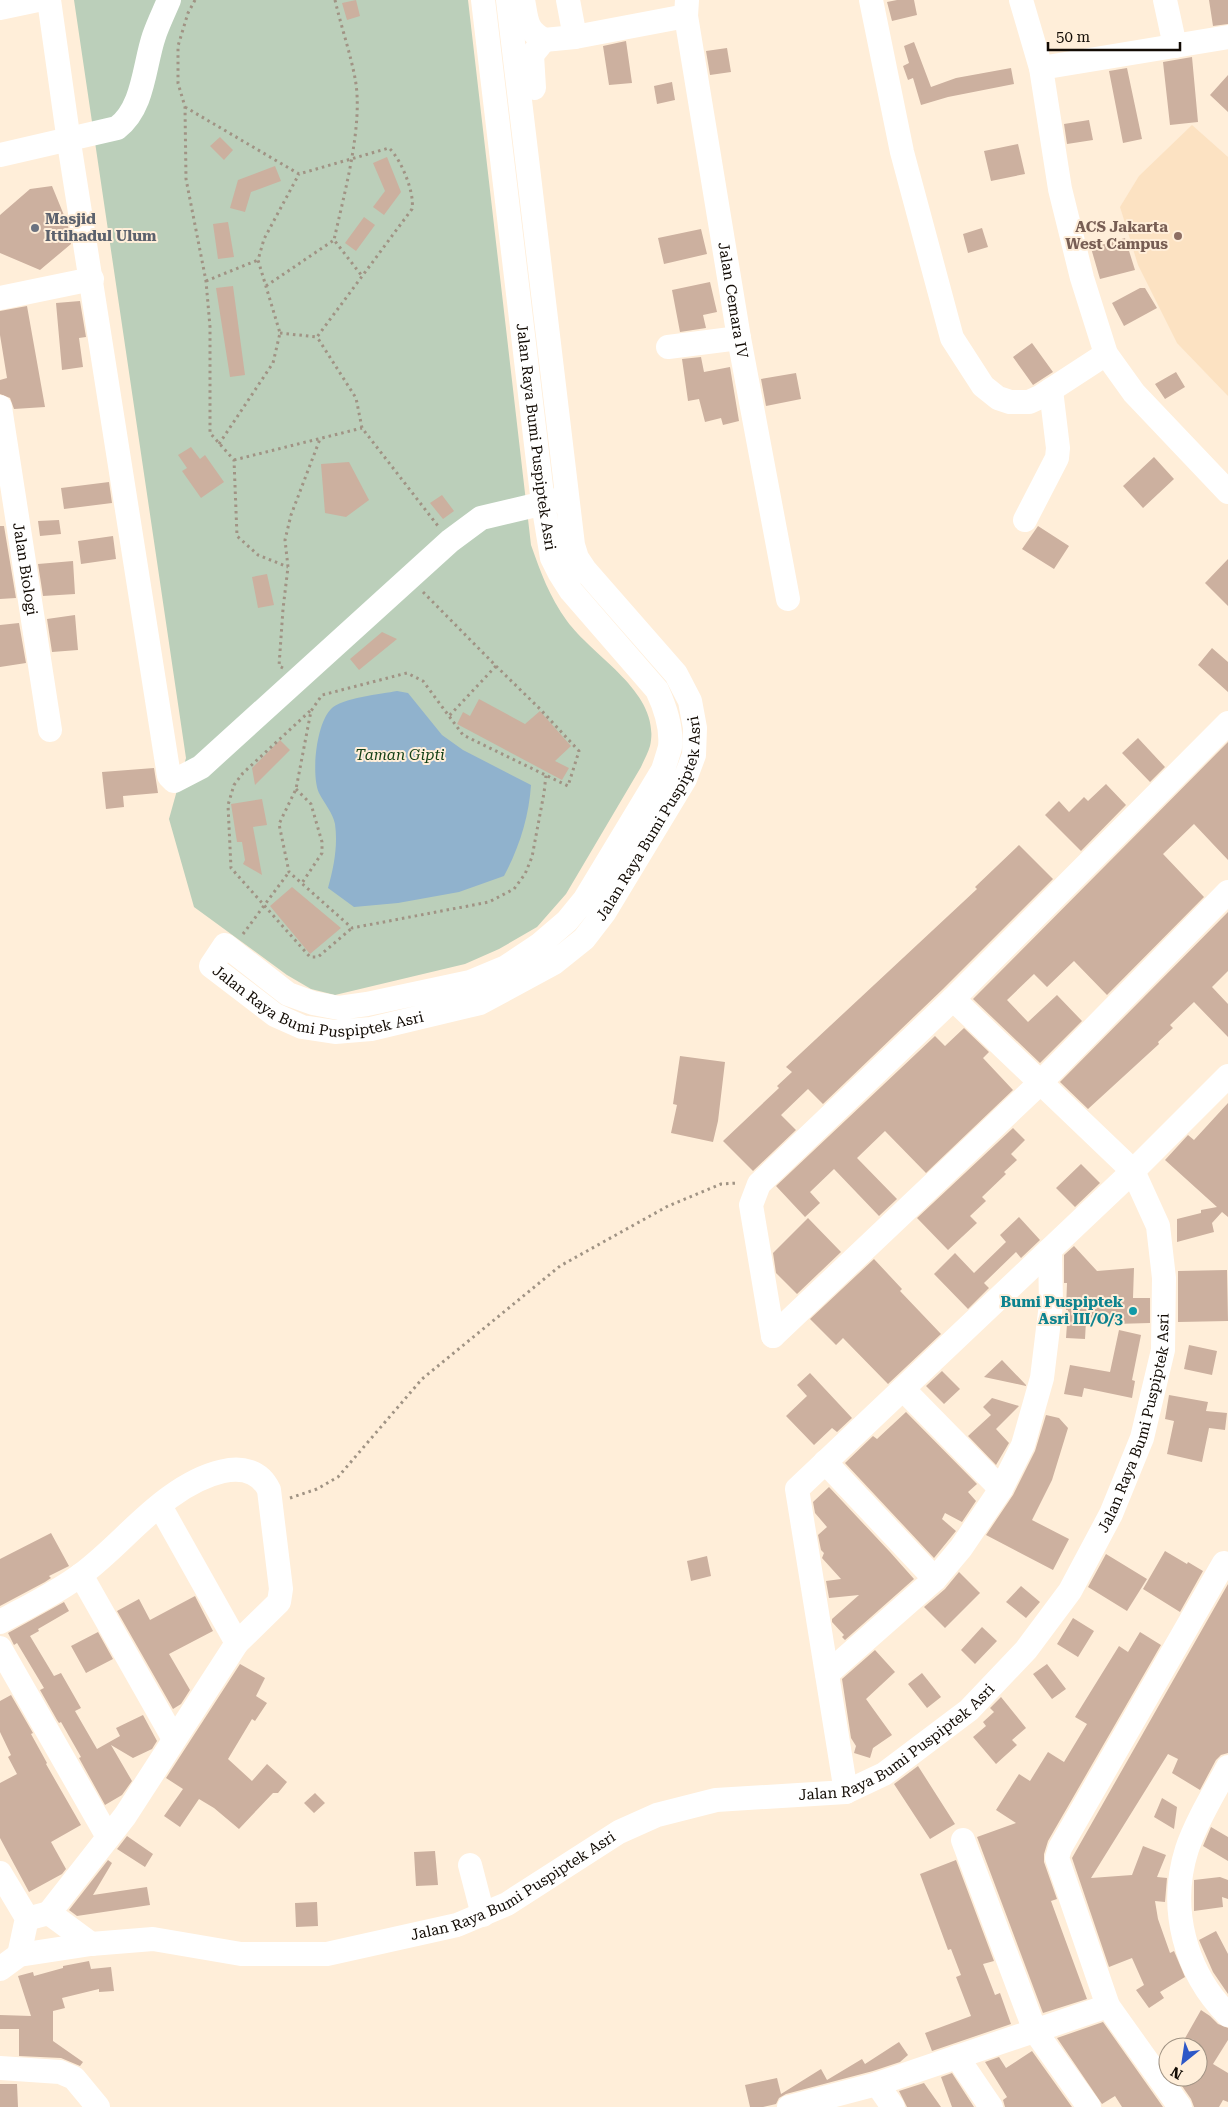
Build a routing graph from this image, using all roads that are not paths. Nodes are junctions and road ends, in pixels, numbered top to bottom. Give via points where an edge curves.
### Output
1 (38, 0) edge
2 (49, 0) edge
3 (169, 0) edge
4 (483, 0) edge
5 (508, 0) edge
6 (523, 0) edge
7 (568, 0) edge
8 (871, 0) edge
9 (1021, 0) edge
10 (1165, 0) edge
11 (0, 8) edge
12 (687, 8) edge
13 (575, 37) junction
14 (544, 40) junction
15 (1224, 43) edge
16 (1175, 46) junction
17 (1041, 68) junction
18 (69, 138) junction
19 (527, 152) junction
20 (0, 155) edge
21 (92, 279) junction
22 (0, 298) edge
23 (739, 338) junction
24 (668, 347) dead end
25 (1106, 354) junction
26 (1051, 390) junction
27 (0, 407) edge
28 (1228, 492) edge
29 (568, 497) junction
30 (543, 503) junction
31 (8, 509) edge
32 (1025, 520) dead end
33 (788, 600) dead end
34 (1228, 723) edge
35 (50, 730) dead end
36 (1228, 892) edge
37 (953, 999) junction
38 (1228, 1076) edge
39 (1040, 1083) junction
40 (1133, 1171) junction
41 (1050, 1250) junction
42 (903, 1389) junction
43 (825, 1462) junction
44 (1001, 1489) junction
45 (160, 1506) junction
46 (1224, 1563) dead end
47 (81, 1574) junction
48 (935, 1578) junction
49 (0, 1622) edge
50 (237, 1643) junction
51 (0, 1648) edge
52 (827, 1674) junction
53 (174, 1739) junction
54 (1228, 1767) edge
55 (846, 1792) junction
56 (108, 1837) junction
57 (964, 1840) dead end
58 (470, 1865) dead end
59 (0, 1873) edge
60 (482, 1915) junction
61 (38, 1916) junction
62 (91, 1944) junction
63 (19, 1955) junction
64 (0, 1969) edge
65 (1108, 2006) junction
66 (1228, 2015) edge
67 (1035, 2031) junction
68 (957, 2057) junction
69 (0, 2068) edge
70 (878, 2084) junction
71 (794, 2106) edge
72 (98, 2107) edge
73 (893, 2107) edge
74 (991, 2107) edge
75 (1089, 2107) edge
76 (1180, 2107) edge

1 - 11 street
2 - 18 street
3 - 18 street via 154,35 134,107 124,123 117,128
4 - 30 street, Jalan Raya Bumi Puspiptek Asri
5 - 19 street, Jalan Raya Bumi Puspiptek Asri
6 - 14 street via 528,27 532,34
7 - 13 street
8 - 26 street via 902,152 952,338 983,386 998,398 1029,402
9 - 17 street
10 - 16 street
12 - 13 street
12 - 23 street, Jalan Cemara IV
13 - 14 street
14 - 19 street via 532,56 538,126
15 - 16 street
16 - 17 street
17 - 25 street via 1060,188 1082,278
18 - 20 street
18 - 21 street
19 - 29 street, Jalan Raya Bumi Puspiptek Asri
21 - 22 street
21 - 30 street via 169,776 174,781 201,767 450,541 481,518
23 - 24 street
23 - 33 street, Jalan Cemara IV
25 - 26 street
25 - 28 street via 1134,394
26 - 32 street via 1058,448
27 - 31 street, Jalan Biologi
29 - 30 street
29 - 30 street, Jalan Raya Bumi Puspiptek Asri via 577,558 676,674 690,701 695,728 694,756 685,779 604,913 584,939 554,963 480,1003 371,1028 335,1032 302,1027 275,1015 211,966 225,945 288,994 339,1008 470,982 506,967 567,921 585,899 662,770 670,747 665,707 657,690 570,591 552,558
31 - 35 street, Jalan Biologi
34 - 37 street
36 - 39 street
37 - 39 street, Jalan Raya Bumi Puspiptek Asri
37 - 39 street via 759,1184 751,1205 773,1336
38 - 40 street
39 - 40 street, Jalan Raya Bumi Puspiptek Asri
40 - 41 street
40 - 55 street, Jalan Raya Bumi Puspiptek Asri via 1158,1226 1164,1278 1163,1350 1142,1438 1111,1514 1070,1591 1026,1650 975,1703 884,1774
41 - 42 street
41 - 44 street via 1051,1304 1042,1378 1023,1445
42 - 43 street
42 - 44 street
43 - 48 street
43 - 52 street via 797,1489
44 - 48 street via 961,1548
45 - 47 street
45 - 50 street
45 - 50 street via 170,1496 207,1476 234,1469 252,1472 264,1480 269,1490 281,1590 279,1602
46 - 65 street via 1057,1858
47 - 49 street
47 - 53 street
48 - 52 street
50 - 53 street
51 - 56 street
52 - 55 street
53 - 56 street
54 - 66 street via 1187,1849 1178,1901 1188,1956 1214,2000
55 - 60 street, Jalan Raya Bumi Puspiptek Asri via 716,1800 657,1815 619,1832 508,1904
56 - 61 street
57 - 67 street
58 - 60 street
59 - 61 street
60 - 62 street, Jalan Raya Bumi Puspiptek Asri via 456,1925 327,1954 241,1954 153,1938
61 - 62 street
61 - 63 street
62 - 63 street, Jalan Raya Bumi Puspiptek Asri
63 - 64 street, Jalan Raya Bumi Puspiptek Asri
65 - 67 street
65 - 76 street
67 - 68 street
67 - 75 street
68 - 70 street
68 - 74 street
69 - 72 street via 60,2072 74,2078
70 - 71 street
70 - 73 street

